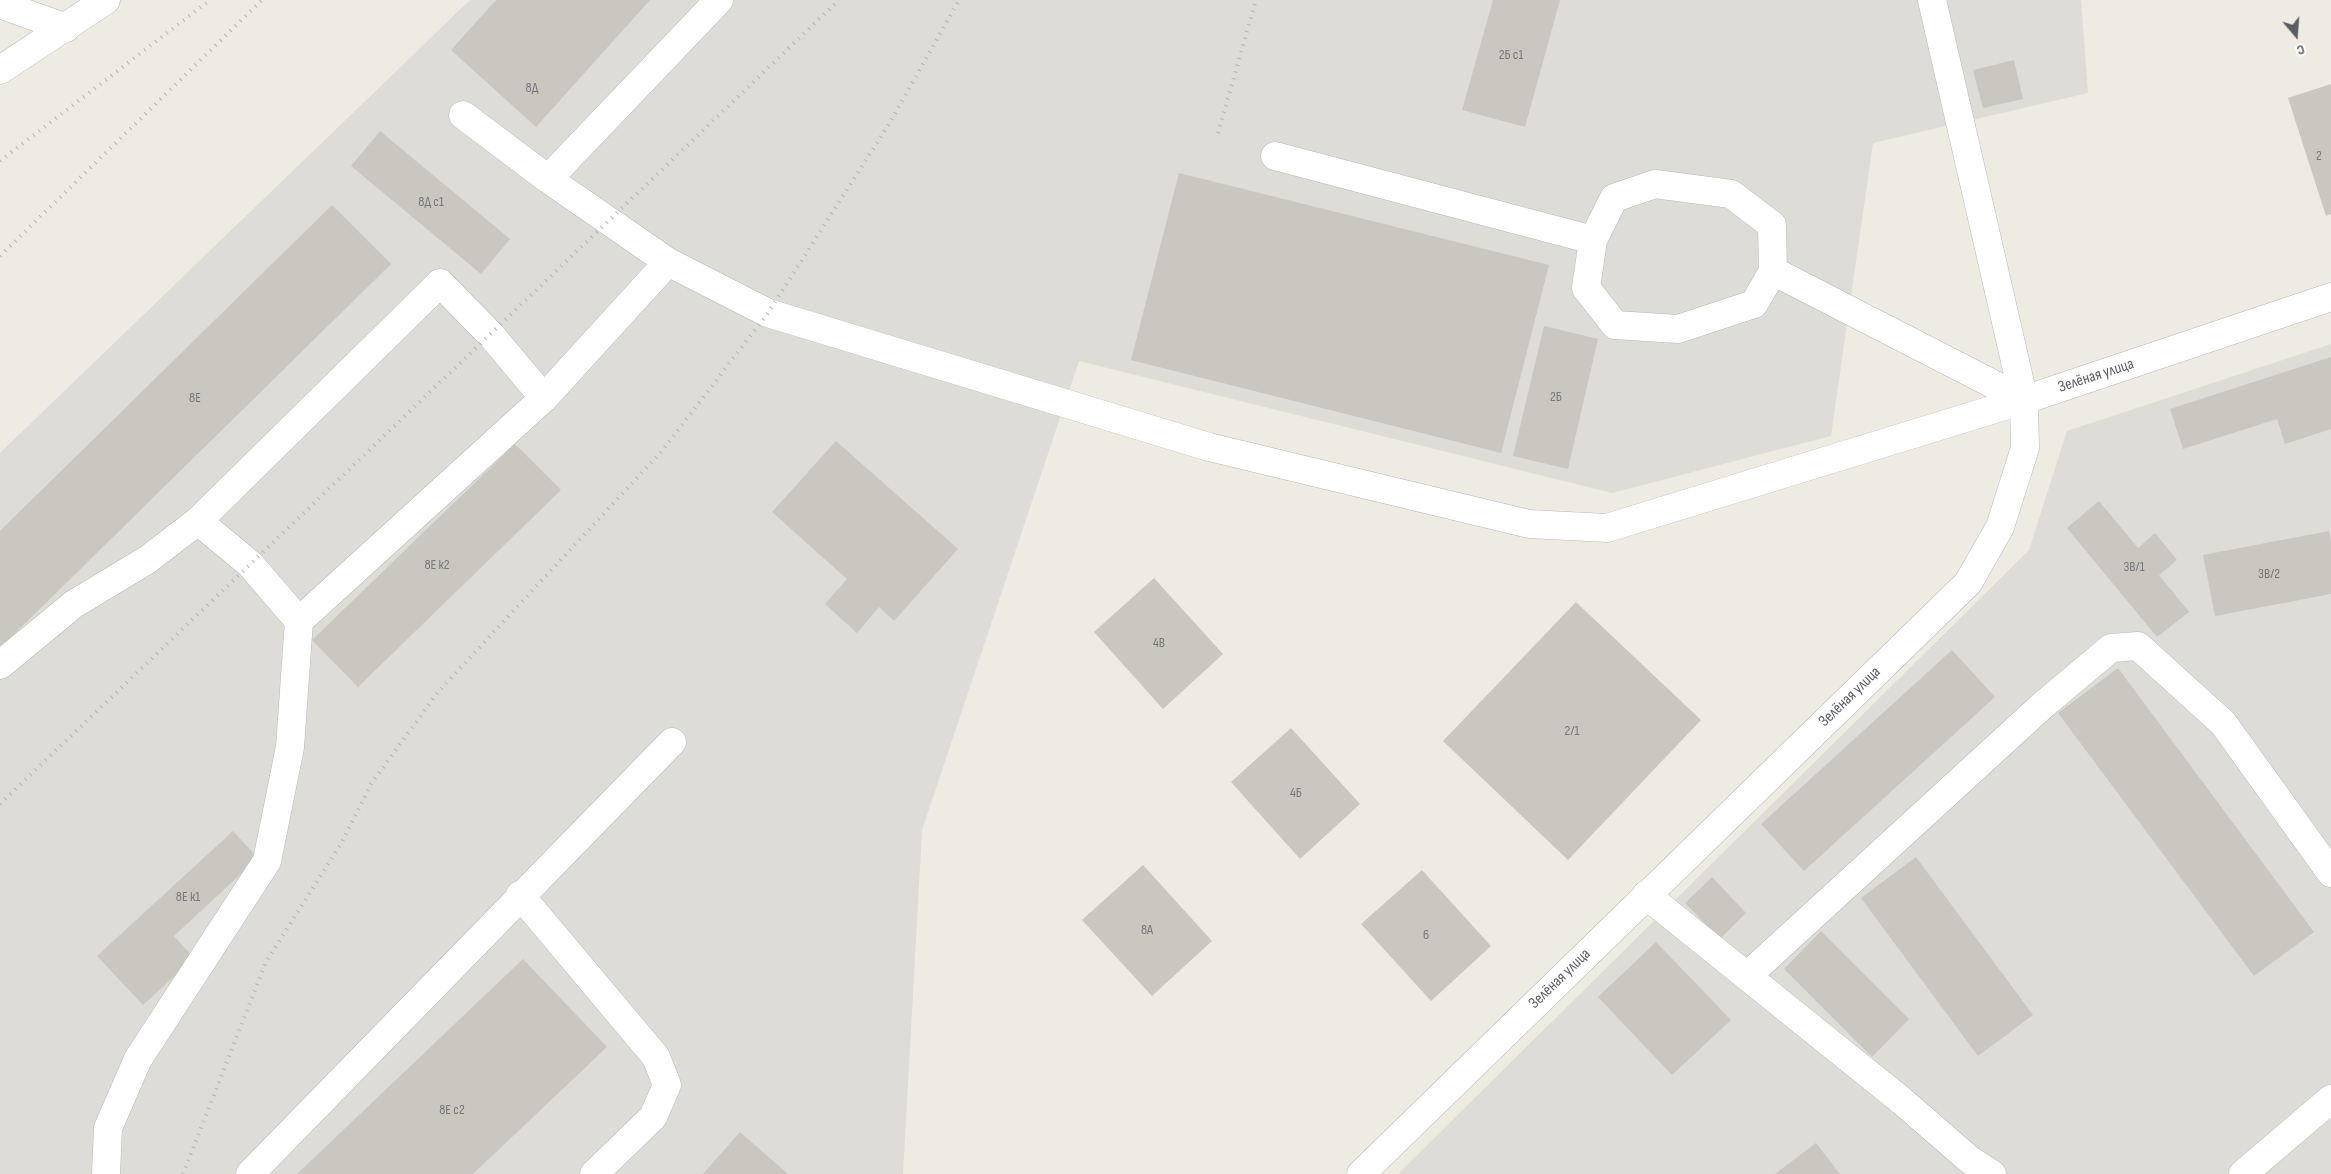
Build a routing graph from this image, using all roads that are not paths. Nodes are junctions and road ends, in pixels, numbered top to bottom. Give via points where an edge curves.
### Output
1 (106, 0) edge
2 (719, 0) edge
3 (1932, 0) edge
4 (0, 4) edge
5 (66, 28) junction
6 (0, 70) edge
7 (463, 115) dead end
8 (1275, 156) dead end
9 (548, 180) junction
10 (1593, 240) junction
11 (668, 262) junction
12 (1773, 271) junction
13 (2331, 297) edge
14 (544, 398) junction
15 (2024, 400) junction
16 (198, 521) junction
17 (299, 621) junction
18 (0, 665) edge
19 (672, 742) dead end
20 (2331, 873) edge
21 (520, 895) junction
22 (1646, 895) junction
23 (1746, 976) junction
24 (2331, 1099) edge
25 (106, 1174) edge
26 (250, 1174) edge
27 (594, 1174) edge
28 (1361, 1174) edge
29 (1992, 1174) edge
30 (2243, 1174) edge

1 - 5 street
2 - 9 street
3 - 15 street
4 - 5 street
5 - 6 street
7 - 9 street
8 - 10 street
9 - 11 street
10 - 12 street via 1614,198 1655,184 1731,194 1772,225
10 - 12 street via 1586,288 1615,325 1678,329 1754,304
11 - 14 street
11 - 15 street via 768,313 1209,447 1528,524 1607,528
12 - 15 street
13 - 15 street, Зелёная улица
14 - 16 street via 491,335 440,283
14 - 17 street
15 - 22 street, Зелёная улица via 2025,448 2000,527 1968,583
16 - 17 street via 250,564
16 - 18 street via 147,560 74,604
17 - 25 street via 290,747 268,861 138,1060 108,1128
19 - 21 street
20 - 23 street via 2223,723 2138,646 2111,648 2043,705
21 - 26 street
21 - 27 street via 656,1057 668,1085 653,1117
22 - 23 street
22 - 28 street, Зелёная улица
23 - 29 street via 1970,1160
24 - 30 street

